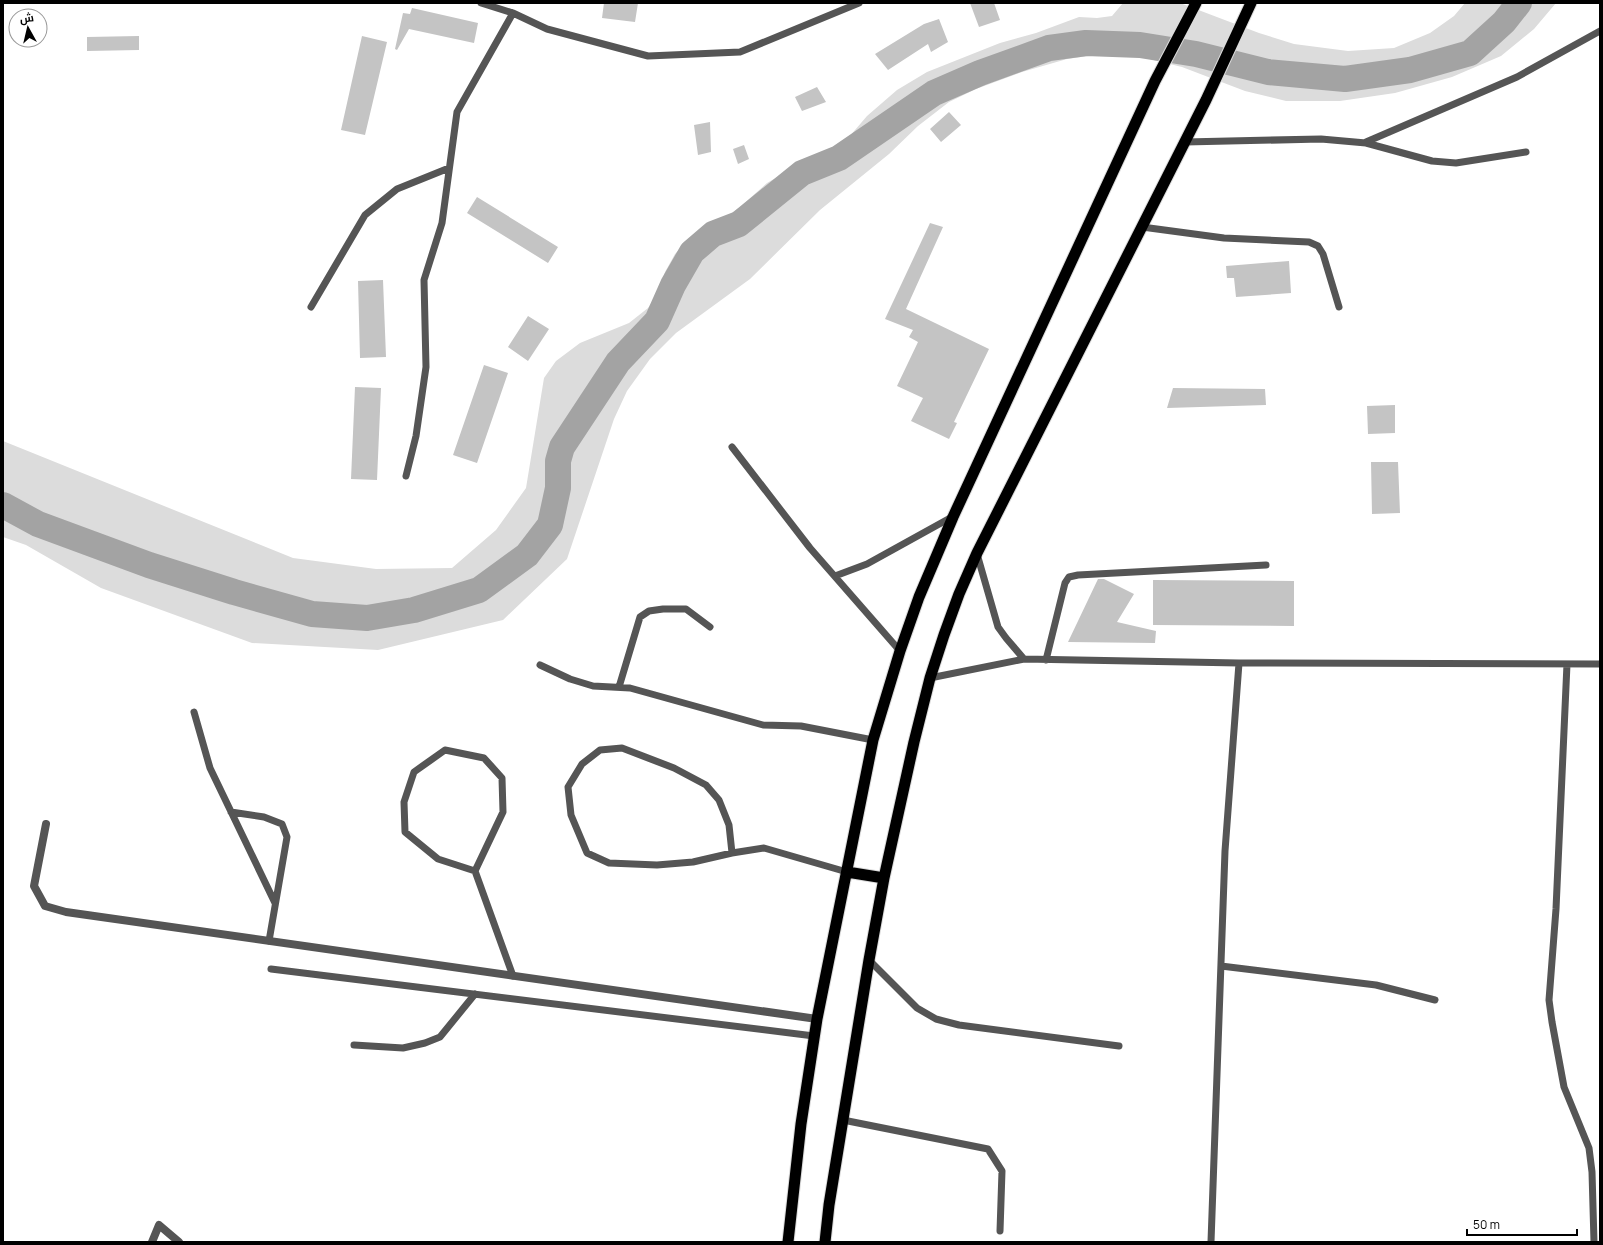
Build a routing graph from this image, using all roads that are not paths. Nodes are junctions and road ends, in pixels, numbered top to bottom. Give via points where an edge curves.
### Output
1 (481, 3) edge
2 (859, 3) edge
3 (1196, 3) edge
4 (1251, 3) edge
5 (514, 13) junction
6 (1600, 31) edge
7 (1185, 142) junction
8 (1366, 143) junction
9 (1526, 152) dead end
10 (449, 168) junction
11 (1142, 227) junction
12 (311, 307) dead end
13 (1339, 307) dead end
14 (732, 447) dead end
15 (406, 476) dead end
16 (953, 517) junction
17 (977, 554) junction
18 (1266, 565) dead end
19 (835, 576) junction
20 (710, 627) dead end
21 (900, 651) junction
22 (1024, 659) junction
23 (1046, 660) junction
24 (1239, 663) junction
25 (1567, 664) junction
26 (1600, 664) edge
27 (540, 665) dead end
28 (930, 678) junction
29 (619, 687) junction
30 (194, 712) dead end
31 (874, 740) junction
32 (231, 812) junction
33 (46, 824) dead end
34 (732, 852) junction
35 (475, 871) junction
36 (847, 872) junction
37 (884, 878) junction
38 (275, 903) junction
39 (269, 941) junction
40 (869, 960) junction
41 (1221, 966) junction
42 (271, 969) dead end
43 (513, 976) junction
44 (475, 994) junction
45 (1434, 1000) dead end
46 (817, 1019) junction
47 (814, 1036) junction
48 (354, 1045) dead end
49 (1119, 1046) dead end
50 (843, 1120) junction
51 (1000, 1231) dead end
52 (152, 1242) edge
53 (179, 1242) edge
54 (788, 1242) edge
55 (825, 1242) edge
56 (1211, 1242) edge
57 (1594, 1242) edge

1 - 5 lane
2 - 5 lane via 740,52 648,56 547,29
3 - 16 highway via 1155,81
4 - 7 highway
5 - 10 lane via 457,112
6 - 8 lane via 1517,77
7 - 8 lane via 1321,139
7 - 11 highway
8 - 9 lane via 1432,161 1456,163
10 - 12 lane via 397,189 365,215
10 - 15 lane via 442,223 424,280 426,367 416,436
11 - 13 lane via 1224,238 1309,242 1318,246 1323,254
11 - 17 highway
14 - 19 lane
16 - 19 lane via 867,564
16 - 21 highway via 919,597
17 - 22 lane via 998,627
17 - 28 highway via 959,594
18 - 23 lane via 1069,577 1065,583
19 - 21 lane
20 - 29 lane via 686,609 663,608 649,611 640,617
21 - 31 highway
22 - 23 lane
22 - 28 lane
23 - 24 lane
24 - 25 lane
24 - 41 lane via 1224,851
25 - 26 lane
25 - 57 lane via 1550,1000 1564,1087 1589,1148
27 - 29 lane via 593,686
28 - 37 highway
29 - 31 lane via 763,725 801,726
30 - 32 lane via 210,768
31 - 36 highway
32 - 38 lane
32 - 38 lane via 264,817 282,824 287,837
33 - 39 street via 34,886 45,906 66,912
34 - 34 lane via 729,825 719,800 706,785 674,768 622,748 600,750 582,764 568,787 571,814 587,853 609,864 664,865 693,862
34 - 36 lane via 764,848
35 - 35 lane via 438,859 406,832 404,802 414,772 445,750 484,758 502,778 503,812
35 - 43 lane
36 - 37 highway
36 - 46 highway
37 - 40 highway
38 - 39 lane
39 - 43 street
40 - 49 lane via 917,1008 936,1019 959,1025
40 - 50 highway
41 - 45 lane via 1376,985
41 - 56 lane
42 - 44 lane
43 - 46 street
44 - 47 lane
44 - 48 lane via 440,1037 404,1048
46 - 47 highway
47 - 54 highway
50 - 51 lane via 988,1149 1002,1171
50 - 55 highway
52 - 53 street via 159,1225

